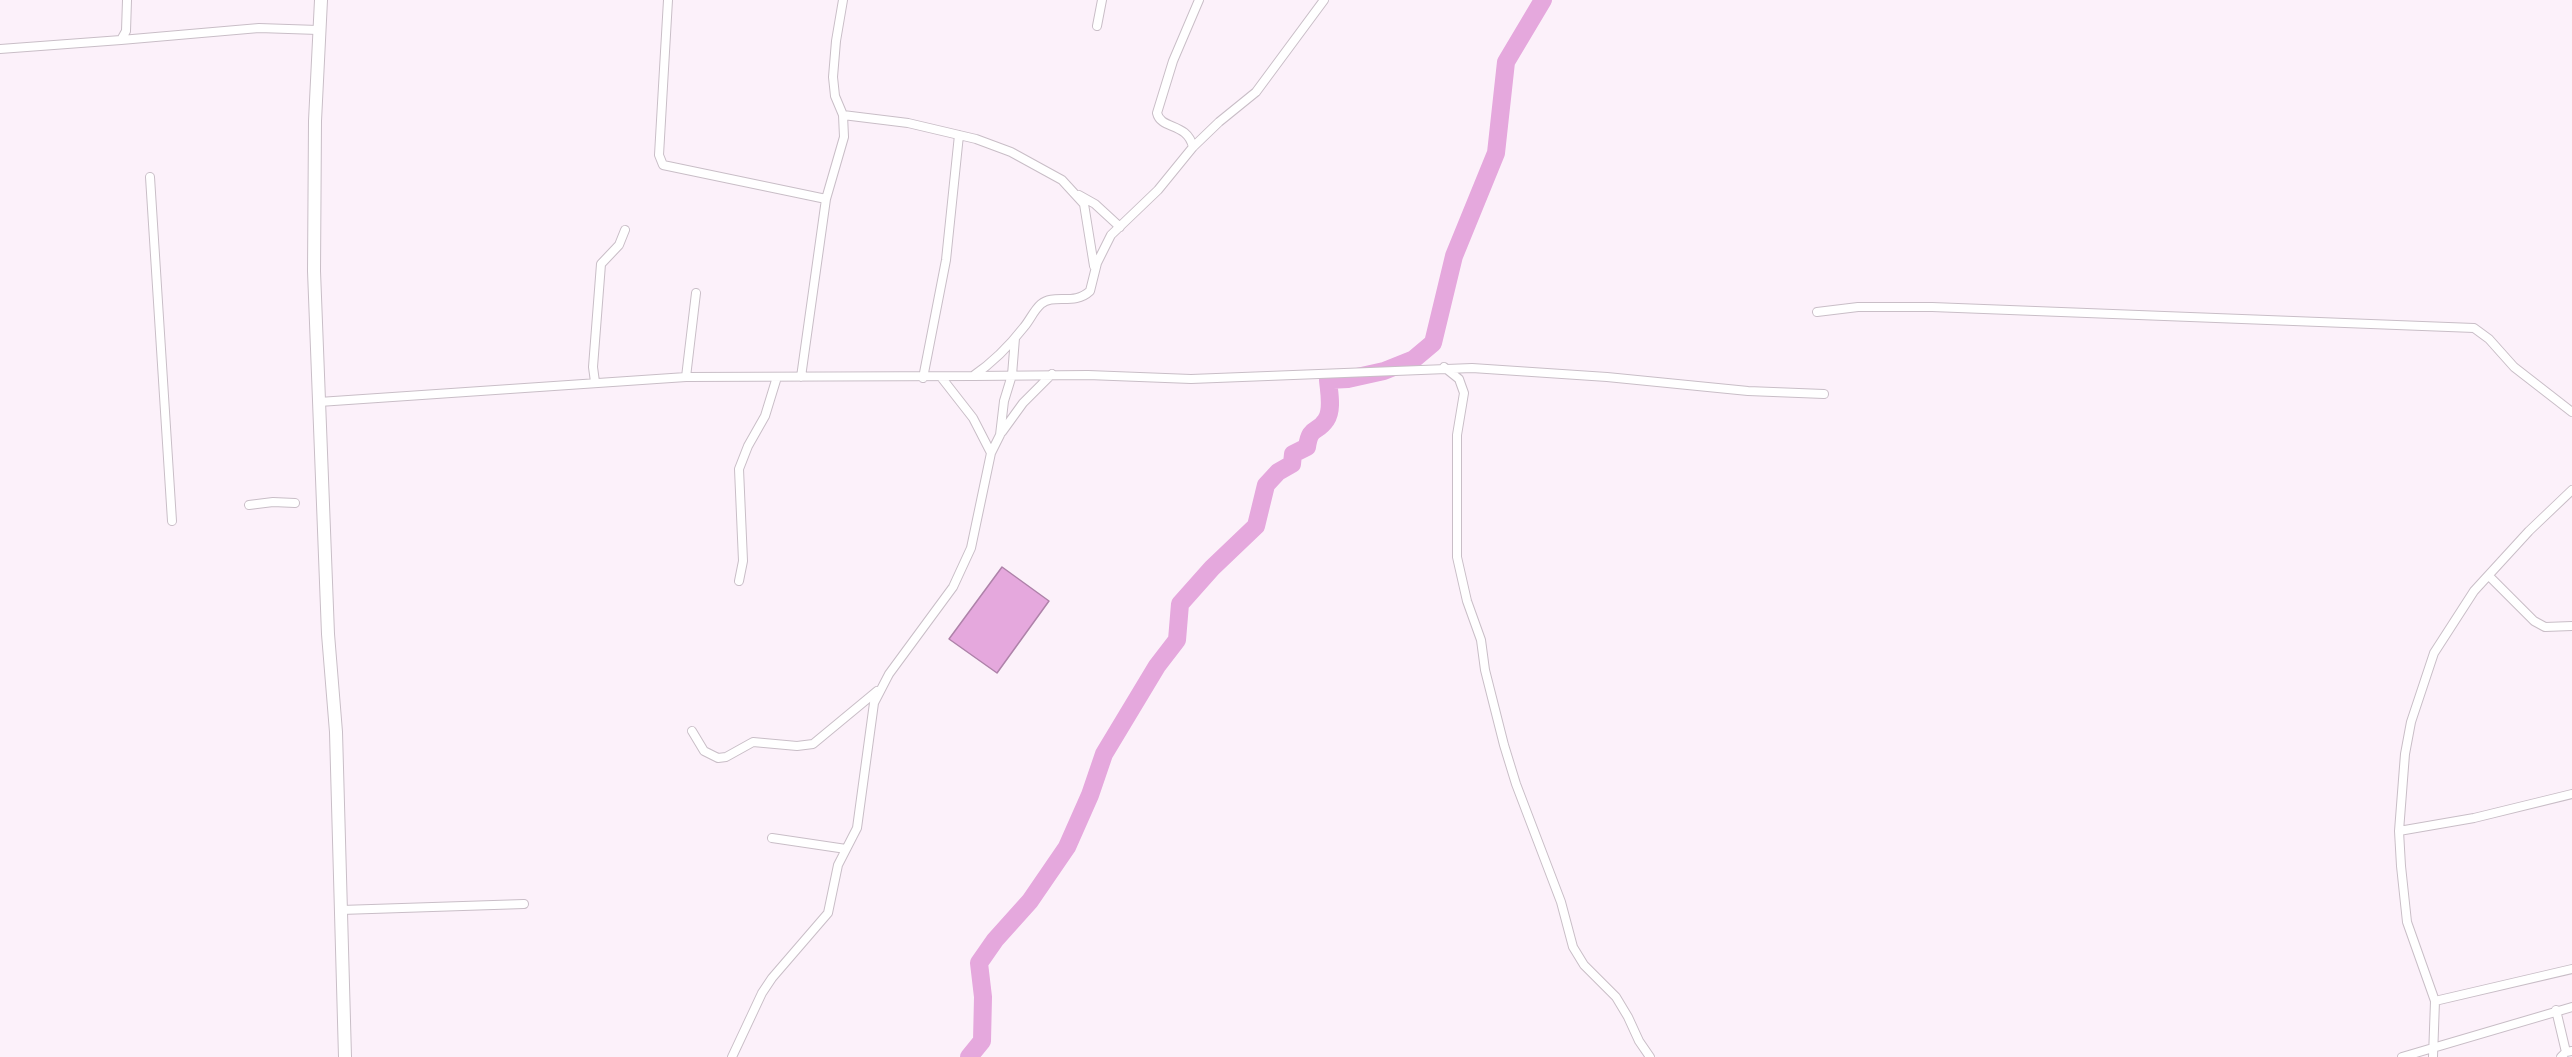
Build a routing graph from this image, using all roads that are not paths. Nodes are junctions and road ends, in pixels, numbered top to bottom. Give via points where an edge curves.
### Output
1 (127, 0) edge
2 (320, 0) edge
3 (668, 0) edge
4 (843, 0) edge
5 (1102, 0) edge
6 (1199, 0) edge
7 (1324, 0) edge
8 (1097, 26) dead end
9 (318, 30) junction
10 (121, 40) junction
11 (0, 49) edge
12 (843, 115) junction
13 (959, 135) junction
14 (1193, 147) junction
15 (150, 177) dead end
16 (1076, 194) junction
17 (826, 199) junction
18 (1120, 227) junction
19 (625, 230) dead end
20 (1095, 274) junction
21 (696, 293) dead end
22 (1817, 312) dead end
23 (1015, 338) junction
24 (1444, 367) junction
25 (1052, 374) junction
26 (1012, 375) junction
27 (973, 376) junction
28 (686, 377) junction
29 (777, 377) junction
30 (801, 377) junction
31 (941, 377) junction
32 (923, 378) junction
33 (595, 382) junction
34 (1824, 394) dead end
35 (319, 402) junction
36 (2572, 412) edge
37 (1000, 435) junction
38 (991, 453) junction
39 (2572, 490) edge
40 (295, 503) dead end
41 (249, 505) dead end
42 (172, 521) dead end
43 (2489, 576) junction
44 (739, 581) dead end
45 (2572, 626) edge
46 (880, 688) junction
47 (692, 730) dead end
48 (2572, 794) edge
49 (2399, 831) junction
50 (772, 838) dead end
51 (846, 849) junction
52 (524, 904) dead end
53 (341, 910) junction
54 (2572, 969) edge
55 (2435, 1001) junction
56 (2572, 1007) edge
57 (2556, 1010) junction
58 (2434, 1046) junction
59 (2566, 1053) edge
60 (345, 1057) edge
61 (732, 1057) edge
62 (1650, 1057) edge
63 (2402, 1057) edge
64 (2433, 1057) edge

1 - 10 street via 126,31
2 - 9 main road
3 - 17 street via 659,155 663,165
4 - 12 street via 832,77
5 - 8 street
6 - 14 street via 1173,61 1157,113 1158,118 1185,131
7 - 14 street via 1261,86
9 - 10 street via 259,28
9 - 35 main road via 313,195
10 - 11 street
12 - 13 street via 908,123
12 - 17 street via 844,137
13 - 16 street via 1011,152 1062,180
13 - 32 street via 946,260
14 - 18 street via 1158,190
15 - 42 street
16 - 18 street via 1095,204
16 - 20 street via 1087,214
17 - 30 street
18 - 20 street via 1103,248
19 - 33 street via 619,245 601,264
20 - 23 street via 1084,297 1042,303
21 - 28 street
22 - 36 street via 1858,307 1932,307 2474,328 2514,367
23 - 26 street
23 - 27 street
24 - 25 street via 1191,379
24 - 34 street
24 - 62 street via 1459,379 1464,393 1457,435 1458,557 1504,745 1558,893 1573,946 1584,964 1616,997
25 - 26 street
25 - 37 street via 1023,403
26 - 27 street
26 - 37 street
27 - 31 street
28 - 29 street
28 - 33 street
29 - 30 street
29 - 44 street via 765,416 739,469 743,561
30 - 32 street
31 - 32 street
31 - 38 street via 973,418
33 - 35 street
35 - 53 main road
37 - 38 street
38 - 46 street via 966,563
39 - 43 street
40 - 41 street
43 - 45 street via 2534,621 2545,627
43 - 49 street via 2474,591 2434,653 2411,722
46 - 47 street via 813,744 753,742 718,758 704,751
46 - 51 street via 871,721 857,828
48 - 49 street
49 - 55 street via 2407,922
50 - 51 street
51 - 61 street via 838,865 828,913 772,978
52 - 53 street
53 - 60 main road
54 - 55 street
55 - 58 street
56 - 57 street
57 - 58 street
57 - 59 street
58 - 63 street
58 - 64 street

